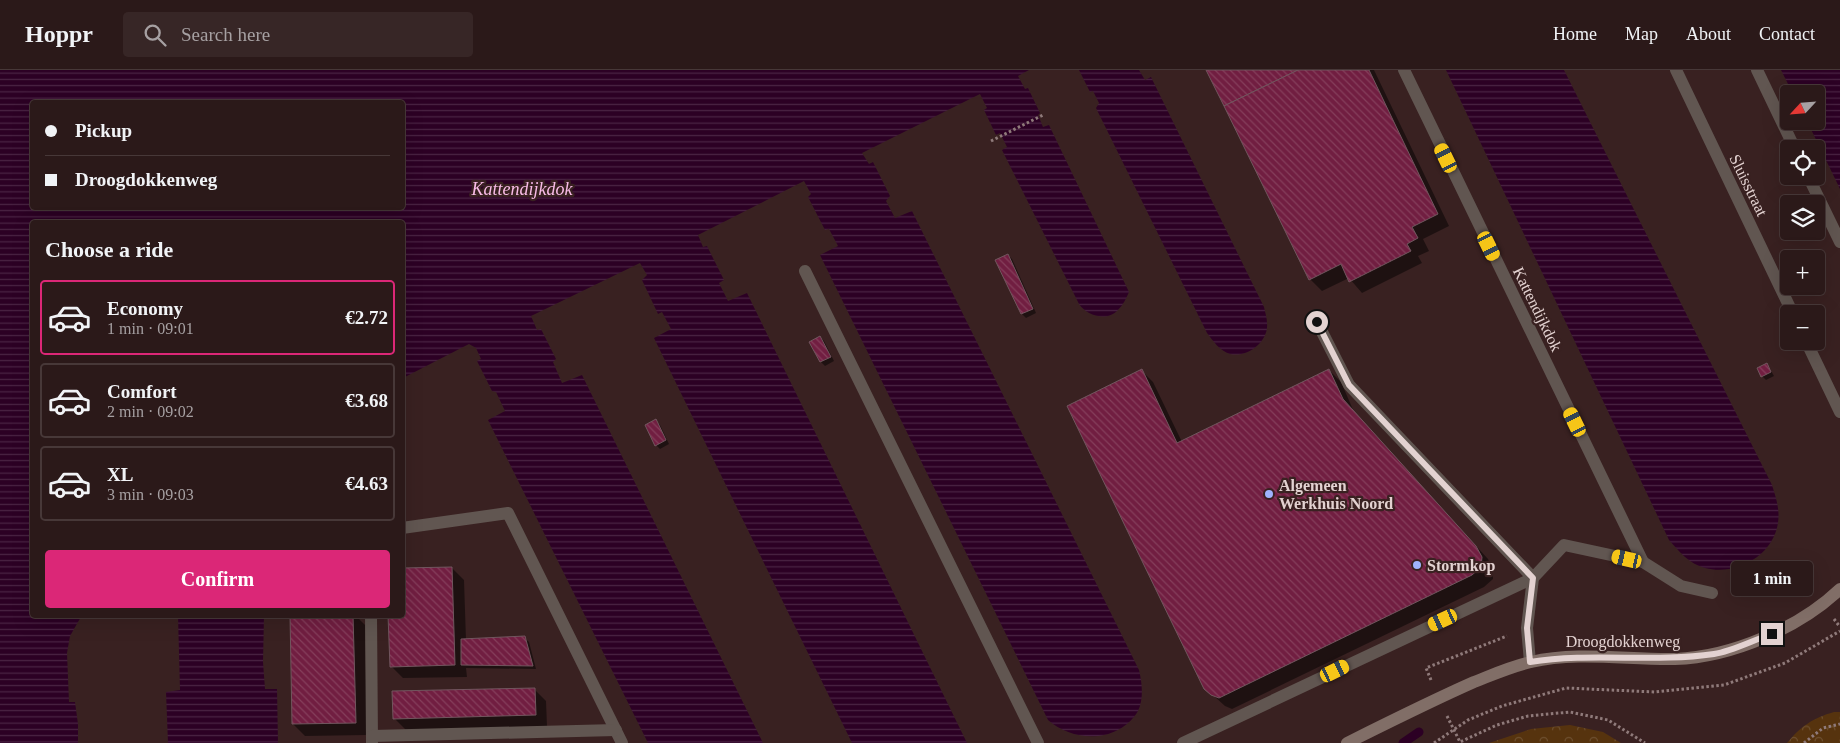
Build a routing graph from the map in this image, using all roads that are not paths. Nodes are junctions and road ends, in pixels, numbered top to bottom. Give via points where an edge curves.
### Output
1 (1404, 70) edge
2 (1676, 70) edge
3 (1757, 70) edge
4 (1791, 140) edge
5 (1812, 185) edge
6 (1840, 242) edge
7 (805, 271) dead end
8 (1789, 305) edge
9 (1317, 322) dead end
10 (1810, 350) edge
11 (1840, 412) edge
12 (405, 528) edge
13 (1643, 562) junction
14 (1533, 578) junction
15 (1840, 589) edge
16 (1712, 593) dead end
17 (371, 618) edge
18 (1530, 662) junction
19 (616, 730) junction
20 (372, 740) edge
21 (622, 743) edge
22 (1038, 743) edge
23 (1183, 743) edge
24 (1347, 743) edge

1 - 13 lane, Kattendijkdok
2 - 8 lane, Sluisstraat
3 - 4 lane
5 - 6 lane
7 - 22 lane
9 - 14 lane via 1349,385
10 - 11 lane
12 - 19 lane via 508,513
13 - 14 lane via 1564,545
13 - 16 lane via 1681,586
14 - 18 lane via 1527,628
14 - 23 lane
15 - 18 street, Droogdokkenweg via 1798,621 1717,654 1676,659 1559,657
17 - 20 lane
18 - 24 street, Droogdokkenweg via 1439,697
19 - 20 lane
19 - 21 lane

